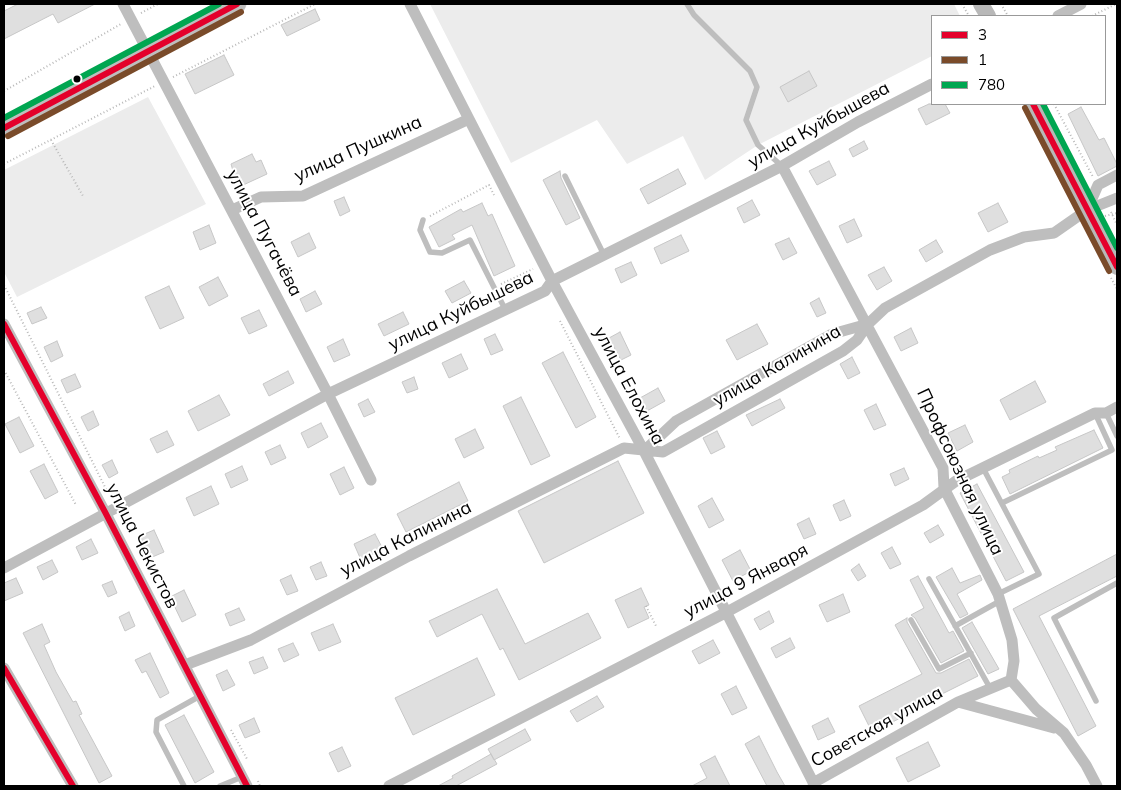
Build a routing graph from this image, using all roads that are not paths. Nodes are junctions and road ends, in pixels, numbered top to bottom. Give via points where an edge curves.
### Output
1 (122, 4) edge
2 (237, 4) edge
3 (410, 4) edge
4 (687, 4) edge
5 (981, 4) edge
6 (1081, 4) edge
7 (987, 15) edge
8 (1060, 15) edge
9 (146, 51) junction
10 (931, 85) edge
11 (1034, 105) edge
12 (468, 118) junction
13 (4, 128) edge
14 (782, 166) junction
15 (1117, 175) edge
16 (565, 176) dead end
17 (1117, 198) edge
18 (232, 210) junction
19 (1087, 210) junction
20 (422, 220) road end
21 (604, 255) junction
22 (1117, 266) edge
23 (552, 281) junction
24 (506, 311) junction
25 (4, 324) edge
26 (868, 324) junction
27 (328, 394) junction
28 (1117, 407) edge
29 (1100, 413) junction
30 (1117, 436) edge
31 (644, 451) junction
32 (983, 468) junction
33 (371, 480) dead end
34 (944, 488) junction
35 (1002, 503) junction
36 (105, 512) junction
37 (4, 568) edge
38 (929, 579) dead end
39 (1117, 583) edge
40 (999, 597) junction
41 (725, 613) junction
42 (911, 620) dead end
43 (955, 626) junction
44 (971, 653) junction
45 (184, 665) junction
46 (4, 668) edge
47 (1010, 680) junction
48 (990, 688) junction
49 (200, 696) junction
50 (1096, 701) dead end
51 (958, 702) junction
52 (1064, 733) junction
53 (244, 782) edge
54 (814, 784) edge
55 (73, 786) edge
56 (184, 786) edge
57 (220, 786) edge
58 (389, 786) edge
59 (1097, 786) edge

1 - 9 street, улица Пугачёва
2 - 9 main road
3 - 12 street, улица Елохина
4 - 14 lane via 750,71 758,87 746,120 758,146
5 - 7 street
6 - 8 street
9 - 13 main road
9 - 18 street, улица Пугачёва
10 - 14 street, улица Куйбышева
11 - 19 street
12 - 18 street, улица Пушкина via 303,196 261,196
12 - 23 street, улица Елохина
14 - 21 street, улица Куйбышева
14 - 26 street, Профсоюзная улица
15 - 19 street via 1098,185
16 - 21 lane
17 - 19 street, улица Калинина
18 - 27 street, улица Пугачёва
19 - 22 street
19 - 26 street, улица Калинина via 1054,233 1024,238 990,250 884,308
20 - 24 lane via 420,230 430,252 442,253 470,240
21 - 23 street, улица Куйбышева
23 - 24 street, улица Куйбышева via 545,291
23 - 31 street, улица Елохина
24 - 27 street, улица Куйбышева
25 - 36 street, улица Чекистов
26 - 31 street, улица Калинина via 832,334 676,420
26 - 31 street, улица Калинина via 857,340 843,351 663,452
26 - 34 street, Профсоюзная улица via 943,468
27 - 33 street, улица Пугачёва
27 - 36 street, улица Куйбышева
28 - 29 street, улица 9 Января
29 - 30 lane
29 - 32 street, улица 9 Января
29 - 35 lane via 1112,450
31 - 41 street, улица Елохина
31 - 45 street, улица Калинина via 624,448 251,640
32 - 34 street, улица 9 Января
32 - 35 lane
34 - 40 street, Профсоюзная улица
34 - 41 street, улица 9 Января via 923,505
35 - 40 lane via 1039,574
36 - 37 street, улица Куйбышева
36 - 45 street, улица Чекистов
38 - 43 lane
39 - 50 lane via 1054,618
40 - 43 lane
40 - 47 street, Профсоюзная улица via 1012,640 1014,661
41 - 54 street, улица Елохина
41 - 58 street, улица 9 Января
42 - 44 lane via 939,669
43 - 44 lane
44 - 48 lane
45 - 49 street, улица Чекистов
46 - 55 street
47 - 48 street, Советская улица
47 - 52 street
48 - 51 street, Советская улица
49 - 53 street, улица Чекистов
49 - 56 lane via 157,720 156,732
51 - 52 street, Советская улица via 1046,724
51 - 54 street, Советская улица
52 - 59 street
53 - 57 lane

